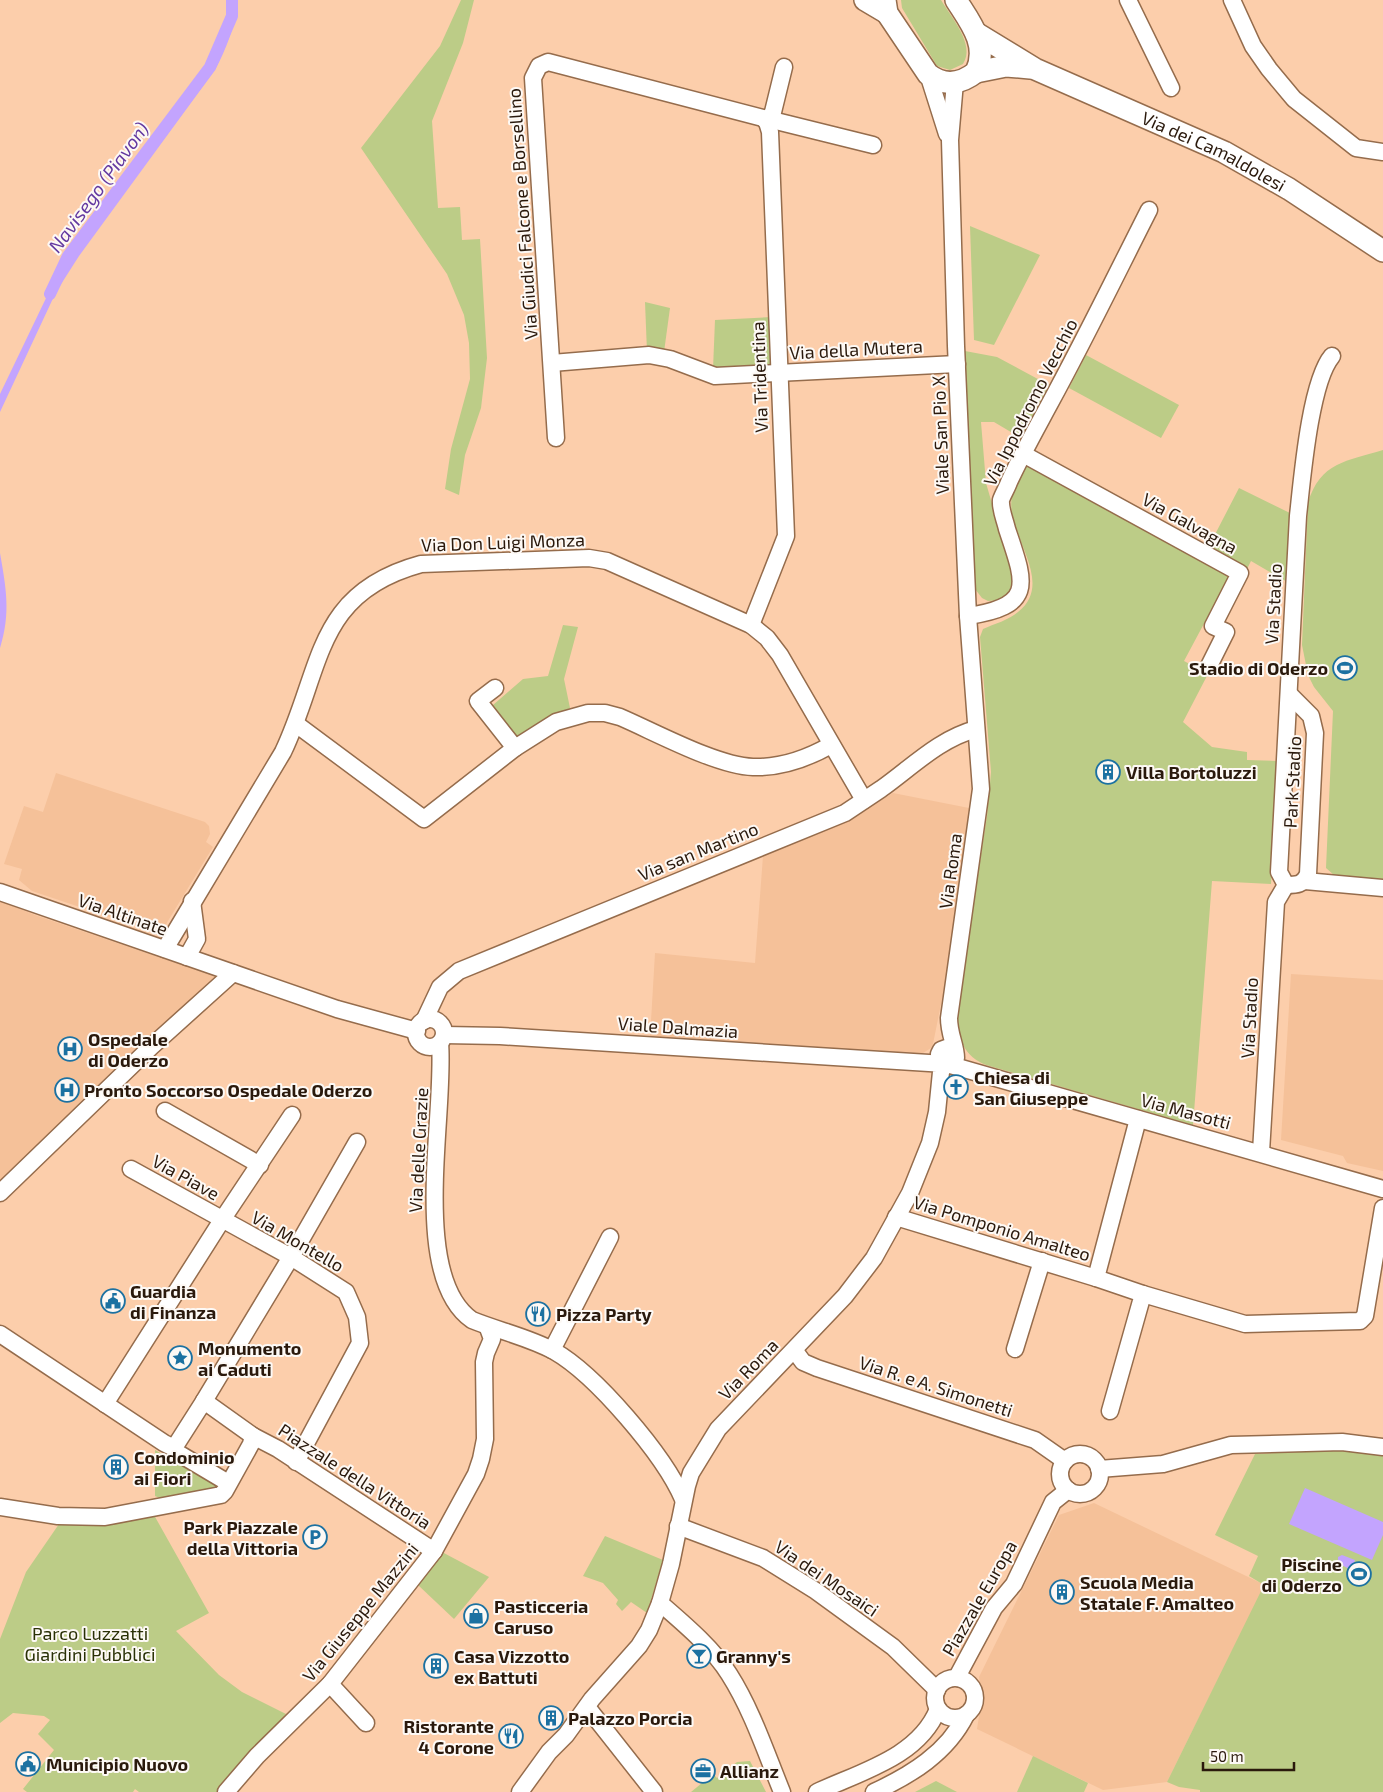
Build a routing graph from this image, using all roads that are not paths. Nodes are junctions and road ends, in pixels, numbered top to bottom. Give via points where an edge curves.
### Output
1 (865, 0) edge
2 (956, 0) edge
3 (1128, 0) edge
4 (1232, 0) edge
5 (886, 6) edge
6 (976, 32) junction
7 (784, 67) dead end
8 (1036, 69) junction
9 (976, 72) junction
10 (928, 74) junction
11 (955, 82) junction
12 (1171, 88) dead end
13 (767, 122) junction
14 (950, 140) junction
15 (873, 145) dead end
16 (1383, 152) edge
17 (1149, 210) dead end
18 (1383, 252) edge
19 (1332, 356) dead end
20 (552, 363) junction
21 (957, 364) junction
22 (779, 372) junction
23 (556, 438) dead end
24 (1023, 454) junction
25 (968, 616) junction
26 (751, 625) junction
27 (1209, 666) dead end
28 (495, 688) dead end
29 (1289, 694) junction
30 (296, 724) junction
31 (976, 729) junction
32 (1286, 734) junction
33 (1315, 737) junction
34 (830, 745) junction
35 (515, 748) junction
36 (864, 800) junction
37 (1283, 878) junction
38 (1305, 881) junction
39 (1383, 888) edge
40 (0, 892) edge
41 (192, 901) junction
42 (165, 949) junction
43 (187, 956) junction
44 (233, 972) junction
45 (432, 1030) junction
46 (947, 1055) junction
47 (165, 1111) dead end
48 (292, 1116) dead end
49 (1138, 1119) junction
50 (357, 1142) dead end
51 (1261, 1152) junction
52 (260, 1165) junction
53 (131, 1169) dead end
54 (1383, 1189) edge
55 (0, 1193) edge
56 (1383, 1208) edge
57 (896, 1217) junction
58 (222, 1220) junction
59 (610, 1237) dead end
60 (291, 1257) junction
61 (1042, 1260) junction
62 (1096, 1278) junction
63 (1143, 1294) junction
64 (0, 1334) edge
65 (489, 1335) junction
66 (1015, 1349) dead end
67 (552, 1350) junction
68 (795, 1351) junction
69 (204, 1401) junction
70 (105, 1404) junction
71 (1110, 1411) dead end
72 (253, 1436) junction
73 (1383, 1447) edge
74 (174, 1448) junction
75 (1065, 1461) junction
76 (296, 1462) junction
77 (667, 1468) junction
78 (1099, 1469) junction
79 (692, 1473) junction
80 (230, 1481) junction
81 (1068, 1490) junction
82 (683, 1499) junction
83 (0, 1507) edge
84 (678, 1526) junction
85 (434, 1551) junction
86 (660, 1603) junction
87 (957, 1677) junction
88 (330, 1684) junction
89 (936, 1690) junction
90 (317, 1698) junction
91 (345, 1701) junction
92 (587, 1707) junction
93 (938, 1709) junction
94 (966, 1715) junction
95 (366, 1724) dead end
96 (226, 1792) edge
97 (520, 1792) edge
98 (654, 1792) edge
99 (782, 1792) edge
100 (817, 1792) edge
101 (874, 1792) edge

1 - 5 main road
2 - 6 main road
3 - 12 street
4 - 16 street via 1253,46 1294,99 1356,148
5 - 10 main road
6 - 8 main road, Via dei Camaldolesi
6 - 9 main road via 981,54
7 - 13 street via 773,112
8 - 9 main road, Via dei Camaldolesi via 1006,66
8 - 18 main road, Via dei Camaldolesi via 1224,152 1289,189
9 - 11 main road, Via dei Camaldolesi
10 - 11 main road via 940,82
10 - 14 street, Viale San Pio X
11 - 14 street, Viale San Pio X
13 - 15 street, Via Giudici Falcone e Borsellino via 776,121
13 - 20 street, Via Giudici Falcone e Borsellino via 763,118 548,62 539,66 533,78
13 - 22 street, Via Tridentina via 770,132
14 - 21 street, Viale San Pio X
17 - 24 street, Via Ippodromo Vecchio
19 - 29 street, Via Stadio via 1326,362 1316,399 1304,460
20 - 22 street, Via della Mutera via 649,355 670,359 715,376
20 - 23 street, Via Giudici Falcone e Borsellino
21 - 22 street, Via della Mutera
21 - 25 street, Viale San Pio X
22 - 26 street, Via Tridentina via 786,536
24 - 25 street, Via Ippodromo Vecchio via 1001,500 1002,513 1021,570 1022,583 1018,595 1009,605 994,612
24 - 27 street, Via Galvagna via 1240,573 1213,626 1226,632
25 - 31 street, Viale San Pio X
26 - 30 street, Via Don Luigi Monza via 607,561 589,558 421,564 404,568 366,587 339,615 323,642
26 - 34 street, Via Don Luigi Monza via 774,645
28 - 35 street via 478,701
29 - 32 street, Via Stadio
29 - 33 street, Park Stadio via 1311,716
30 - 35 street via 424,819
30 - 41 street, Via Don Luigi Monza via 278,760
31 - 36 street, Via san Martino via 949,739
31 - 46 street, Via Roma via 981,788 949,1018
32 - 33 street via 1304,728
32 - 37 street, Via Stadio
33 - 38 street, Park Stadio via 1308,874
34 - 35 street via 798,760 772,766 746,766 718,759 620,717 588,713 556,722
34 - 36 street, Via Don Luigi Monza
36 - 45 street, Via san Martino via 845,813 459,970 440,987 434,1001
37 - 38 street via 1294,885
37 - 51 street, Via Stadio via 1276,902
38 - 39 street
40 - 42 street, Via Altinate
41 - 42 street, Via Don Luigi Monza
41 - 43 street via 197,939
42 - 43 street, Via Altinate
43 - 44 street, Via Altinate
44 - 45 street via 337,1009
44 - 55 street
45 - 46 street, Viale Dalmazia via 910,1061
45 - 65 street, Via delle Grazie via 442,1069 433,1190 437,1241 444,1276 457,1306
46 - 49 street, Via Masotti via 979,1072
46 - 57 street, Via Roma via 941,1072 930,1143 910,1193
47 - 52 street
48 - 52 street, Via Piave
49 - 51 street, Via Masotti
49 - 62 street, Via Pomponio Amalteo
50 - 60 street
51 - 54 street, Via Masotti
52 - 58 street, Via Piave
53 - 58 street, Via Piave
56 - 63 street, Via Pomponio Amalteo via 1365,1316 1360,1321 1245,1324
57 - 61 street, Via Pomponio Amalteo
57 - 68 street, Via Roma via 874,1258
58 - 60 street, Via Montello
58 - 70 street, Via Piave
59 - 67 street
60 - 69 street
60 - 76 street, Via Montello via 346,1292 357,1317 360,1342
61 - 62 street, Via Pomponio Amalteo
61 - 66 street
62 - 63 street, Via Pomponio Amalteo
63 - 71 street
64 - 70 street
65 - 67 street via 521,1338
65 - 85 street, Via Giuseppe Mazzini via 484,1362 485,1439 481,1459
67 - 77 street via 592,1380
68 - 75 street, Via R. e A. Simonetti via 803,1362 817,1368 1035,1440
68 - 79 street, Via Roma via 718,1429
69 - 72 street, Piazzale della Vittoria
69 - 74 street
70 - 74 street
72 - 76 street, Piazzale della Vittoria
72 - 80 street, Piazzale della Vittoria
73 - 78 street via 1342,1442 1231,1445 1163,1464
74 - 80 street via 225,1481
75 - 78 street via 1075,1454 1082,1454 1092,1459
75 - 81 street via 1060,1473
76 - 85 street, Piazzale della Vittoria
77 - 79 street via 681,1475
77 - 82 street
78 - 81 street via 1098,1481 1091,1490 1079,1494
79 - 82 street, Via Roma
80 - 83 street, Piazzale della Vittoria via 224,1493 214,1497 105,1517 58,1516
81 - 87 street, Piazzale Europa via 1053,1502 1014,1584 994,1608
82 - 84 street, Via Roma
84 - 86 street, Via Roma
84 - 89 street, Via dei Mosaici via 763,1558 816,1591 893,1647
85 - 88 street, Via Giuseppe Mazzini
86 - 92 street, Via Roma via 650,1630 639,1646
86 - 99 street via 684,1623 728,1672
87 - 89 street, Piazzale Europa via 945,1680
87 - 94 street, Piazzale Europa via 969,1682 976,1693 974,1706
88 - 90 street, Via Giuseppe Mazzini
88 - 91 street
89 - 93 street
90 - 91 street
90 - 96 street, Via Giuseppe Mazzini via 257,1756
91 - 95 street
92 - 97 street, Via Roma via 548,1752
92 - 98 street
93 - 94 street via 954,1718
93 - 100 street via 927,1731 905,1749
94 - 101 street, Piazzale Europa via 959,1728 931,1759 916,1771

